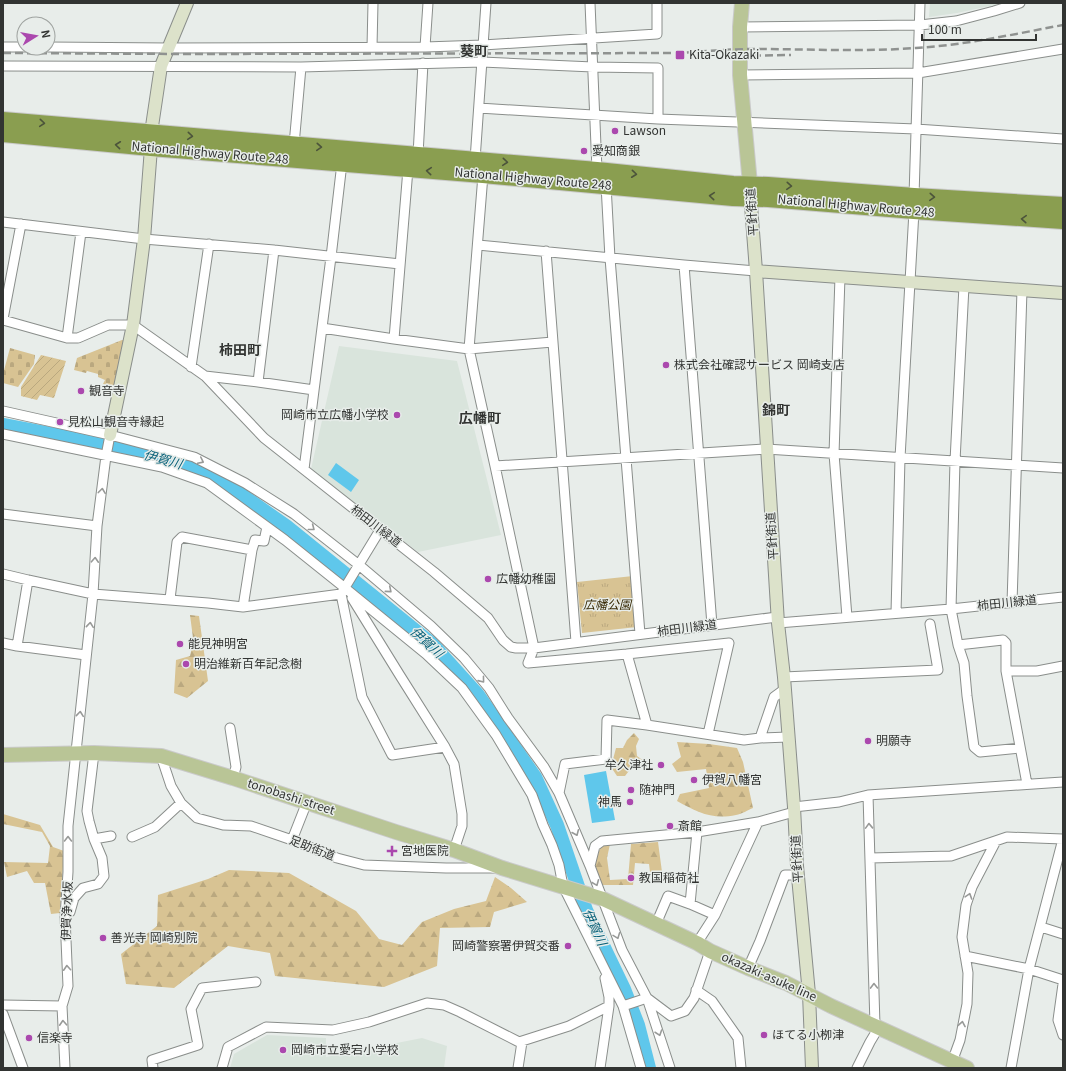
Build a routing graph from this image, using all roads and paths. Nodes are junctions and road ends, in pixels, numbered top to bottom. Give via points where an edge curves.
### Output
1 (187, 3) edge
2 (373, 3) edge
3 (428, 3) edge
4 (486, 3) edge
5 (590, 3) edge
6 (657, 3) edge
7 (742, 3) edge
8 (920, 3) edge
9 (1020, 3) edge
10 (920, 26) junction
11 (740, 27) junction
12 (592, 38) junction
13 (483, 45) junction
14 (3, 47) edge
15 (16, 47) edge
16 (56, 47) edge
17 (372, 47) junction
18 (425, 47) junction
19 (169, 48) junction
20 (1063, 49) edge
21 (482, 62) junction
22 (423, 64) junction
23 (3, 66) edge
24 (161, 66) junction
25 (301, 67) junction
26 (593, 67) junction
27 (918, 73) junction
28 (740, 75) junction
29 (479, 108) junction
30 (595, 115) junction
31 (658, 119) junction
32 (3, 120) edge
33 (745, 122) junction
34 (916, 129) junction
35 (151, 133) junction
36 (3, 134) edge
37 (1063, 139) edge
38 (294, 145) junction
39 (151, 148) junction
40 (418, 155) junction
41 (475, 160) junction
42 (342, 163) junction
43 (408, 169) junction
44 (597, 170) junction
45 (482, 175) junction
46 (606, 185) junction
47 (750, 191) junction
48 (914, 203) junction
49 (1063, 205) edge
50 (1063, 221) edge
51 (3, 222) edge
52 (21, 224) junction
53 (81, 232) junction
54 (144, 239) junction
55 (209, 244) junction
56 (478, 244) junction
57 (274, 250) junction
58 (546, 252) junction
59 (331, 257) junction
60 (610, 258) junction
61 (400, 264) junction
62 (684, 265) junction
63 (756, 271) junction
64 (840, 277) junction
65 (910, 282) junction
66 (964, 286) junction
67 (1022, 290) junction
68 (1063, 292) edge
69 (3, 319) edge
70 (133, 325) junction
71 (322, 328) junction
72 (66, 338) junction
73 (394, 340) junction
74 (553, 342) junction
75 (469, 349) junction
76 (191, 367) junction
77 (205, 376) junction
78 (258, 382) junction
79 (314, 390) junction
80 (3, 411) edge
81 (3, 434) edge
82 (110, 435) junction
83 (766, 450) junction
84 (698, 454) junction
85 (834, 454) junction
86 (106, 456) junction
87 (626, 458) junction
88 (900, 458) junction
89 (956, 461) junction
90 (562, 462) junction
91 (1016, 465) junction
92 (496, 466) junction
93 (1063, 468) edge
94 (304, 469) junction
95 (3, 514) edge
96 (97, 526) junction
97 (267, 527) junction
98 (380, 530) junction
99 (252, 550) junction
100 (359, 564) junction
101 (3, 574) edge
102 (28, 580) junction
103 (345, 591) junction
104 (93, 594) junction
105 (1063, 597) edge
106 (170, 600) junction
107 (1012, 603) junction
108 (243, 607) junction
109 (951, 609) junction
110 (896, 614) junction
111 (847, 617) junction
112 (778, 620) junction
113 (930, 624) dead end
114 (712, 625) junction
115 (640, 634) junction
116 (576, 642) junction
117 (3, 643) edge
118 (958, 645) junction
119 (17, 646) junction
120 (534, 648) junction
121 (627, 654) junction
122 (86, 655) junction
123 (1063, 666) edge
124 (1006, 670) junction
125 (784, 683) junction
126 (647, 725) junction
127 (230, 728) dead end
128 (708, 734) junction
129 (788, 737) junction
130 (760, 738) junction
131 (445, 747) junction
132 (1020, 748) junction
133 (76, 753) junction
134 (94, 753) junction
135 (3, 755) edge
136 (162, 756) junction
137 (234, 778) junction
138 (1063, 782) edge
139 (1027, 784) junction
140 (559, 793) junction
141 (868, 795) junction
142 (307, 802) junction
143 (181, 803) junction
144 (794, 810) junction
145 (758, 822) junction
146 (697, 832) junction
147 (111, 836) dead end
148 (132, 837) dead end
149 (94, 839) junction
150 (1063, 839) edge
151 (292, 840) junction
152 (996, 841) junction
153 (454, 850) junction
154 (870, 858) junction
155 (590, 866) junction
156 (502, 868) junction
157 (797, 875) junction
158 (566, 887) junction
159 (599, 898) junction
160 (690, 904) junction
161 (70, 912) dead end
162 (714, 915) junction
163 (656, 924) junction
164 (1040, 927) junction
165 (1063, 934) edge
166 (697, 944) junction
167 (710, 951) junction
168 (965, 956) junction
169 (604, 968) junction
170 (748, 968) junction
171 (1028, 969) junction
172 (1063, 980) edge
173 (256, 982) dead end
174 (1063, 984) edge
175 (696, 990) junction
176 (809, 994) junction
177 (647, 998) junction
178 (3, 1005) edge
179 (62, 1006) junction
180 (609, 1006) junction
181 (623, 1006) junction
182 (3, 1014) edge
183 (877, 1026) junction
184 (1063, 1035) edge
185 (522, 1042) junction
186 (952, 1062) junction
187 (23, 1068) edge
188 (65, 1068) edge
189 (153, 1068) edge
190 (222, 1068) edge
191 (518, 1068) edge
192 (600, 1068) edge
193 (641, 1068) edge
194 (670, 1068) edge
195 (741, 1068) edge
196 (812, 1068) edge
197 (857, 1068) edge
198 (967, 1068) edge
199 (1010, 1068) edge

1 - 19 street
2 - 17 street
3 - 18 street
4 - 13 street
5 - 12 street
6 - 12 street via 657,34
7 - 11 main road, 平針街道
8 - 10 street
9 - 10 street via 956,21
10 - 11 street
10 - 27 street
11 - 28 main road, 平針街道
12 - 13 street
12 - 26 street
13 - 18 street
13 - 21 street
14 - 15 street
16 - 19 street
17 - 18 street
17 - 19 street
19 - 24 street
20 - 27 street
21 - 22 street
21 - 26 street
21 - 29 street
22 - 25 street
22 - 40 street
23 - 24 street
24 - 25 street
24 - 35 street
25 - 38 street
26 - 30 street
26 - 31 street via 658,68
27 - 28 street
27 - 34 street
28 - 33 main road, 平針街道
29 - 30 street
29 - 41 street
30 - 31 street
30 - 44 street
31 - 33 street
32 -> 35 highway, National Highway Route 248
33 - 34 street
33 - 47 main road, 平針街道
34 - 37 street
34 - 48 street
35 -> 38 highway, National Highway Route 248
35 - 39 street
39 -> 36 highway, National Highway Route 248
38 -> 40 highway, National Highway Route 248
39 - 42 highway, National Highway Route 248
39 - 54 street
40 - 41 highway, National Highway Route 248
41 -> 44 highway, National Highway Route 248
42 - 43 highway, National Highway Route 248
42 - 59 street
45 -> 43 highway, National Highway Route 248
43 - 61 street
44 -> 47 highway, National Highway Route 248 via 733,184
45 - 46 highway, National Highway Route 248
45 - 56 street
47 -> 46 highway, National Highway Route 248 via 733,198
46 - 60 street
47 - 48 highway, National Highway Route 248
47 - 63 street, 平針街道
48 -> 49 highway, National Highway Route 248
50 -> 48 highway, National Highway Route 248
48 - 65 street
51 - 52 street
52 - 53 street
52 - 69 street
53 - 54 street
53 - 72 street
54 - 55 street
54 - 70 street
55 - 57 street
55 - 76 street
56 - 58 street
56 - 75 street
57 - 59 street
57 - 78 street
58 - 60 street
58 - 74 street
59 - 61 street
59 - 71 street
60 - 62 street
60 - 87 street
61 - 73 street
62 - 63 street
62 - 84 street
63 - 64 street
63 - 83 street, 平針街道
64 - 65 street
64 - 85 street
65 - 66 street
65 - 88 street
66 - 67 street
66 - 89 street
67 - 68 street
67 - 91 street
69 - 72 street
70 - 72 street via 108,324 78,338
70 - 76 street, 柿田川緑道
70 - 82 street
71 - 73 street
71 - 79 street
73 - 75 street
74 - 75 street
74 - 90 street
75 - 92 street
76 - 77 street, 柿田川緑道
77 - 78 street
77 - 94 street, 柿田川緑道 via 264,438
78 - 79 street
79 - 94 street
80 - 82 street
81 - 86 street
82 - 86 street, 伊賀浄水坂
82 -> 100 street via 194,457 245,483 294,514
83 - 84 street
83 - 85 street
83 - 112 street, 平針街道
84 - 87 street
84 - 114 street
85 - 88 street
85 - 111 street
96 -> 86 street, 伊賀浄水坂
86 - 97 street via 162,467 207,483
87 - 90 street
87 - 115 street
88 - 89 street
88 - 110 street
89 - 91 street
89 - 109 street
90 - 92 street
90 - 116 street
91 - 93 street
91 - 107 street
92 - 120 street
94 - 98 street, 柿田川緑道
95 - 96 street
104 -> 96 street, 伊賀浄水坂
97 - 99 street via 264,541 255,540
97 - 103 street
98 - 100 street
98 - 120 street, 柿田川緑道 via 488,618 511,647
99 - 106 street via 182,537 177,542
99 - 108 street
100 - 103 street
100 -> 140 street via 464,658 489,688
101 - 102 street
102 - 104 street
102 - 119 street
103 - 108 street
103 - 131 street
103 - 131 street via 362,697 392,755
103 - 158 street via 431,659 462,688 496,735 532,795
104 - 106 street
122 -> 104 street, 伊賀浄水坂
105 - 107 street, 柿田川緑道
106 - 108 street
107 - 109 street, 柿田川緑道
109 - 110 street, 柿田川緑道
109 - 118 street
110 - 111 street, 柿田川緑道
111 - 112 street, 柿田川緑道
112 - 114 street, 柿田川緑道
112 - 125 street, 平針街道
113 - 125 street via 938,670
114 - 115 street, 柿田川緑道
115 - 116 street, 柿田川緑道
116 - 120 street, 柿田川緑道
117 - 119 street
118 - 124 street via 1002,640 1006,643
118 - 132 street via 964,663 974,747 980,752
119 - 122 street
120 - 121 street via 528,663
121 - 126 street
121 - 128 street via 729,643
133 -> 122 street, 伊賀浄水坂
123 - 124 street via 1037,671
124 - 132 street
125 - 129 street, 平針街道
125 - 130 street via 774,697
126 - 128 street
126 - 140 street via 606,720 606,759 565,764
127 - 137 street via 236,767
128 - 130 street via 744,740
129 - 130 street
129 - 144 street, 平針街道
131 - 153 street via 454,764 462,814 462,826
132 - 139 street
133 - 134 main road, tonobashi street
133 - 135 main road, tonobashi street
179 -> 133 street, 伊賀浄水坂 via 68,986 65,917 68,826
134 - 136 main road, tonobashi street
134 - 149 street via 87,811
136 - 137 main road, tonobashi street
136 - 143 street, 足助街道 via 171,786
137 - 142 main road, tonobashi street
138 - 139 street
139 - 141 street
140 -> 155 street
141 - 144 street
154 -> 141 street
142 - 151 street
142 - 153 main road, tonobashi street
143 - 148 street via 155,827
143 - 151 street, 足助街道 via 197,818 223,826 251,826
144 - 145 street
144 - 157 street, 平針街道
145 - 146 street
145 - 162 street
146 - 155 street via 602,841 595,846
146 - 160 street
147 - 149 street
149 - 161 street via 102,858 104,876 98,884 83,888 74,898
150 - 152 street via 1007,837
150 - 164 street
151 - 156 street, 足助街道 via 337,858 364,865
152 - 154 street via 950,856
168 -> 152 street via 962,937 966,905 972,887
153 - 156 main road, tonobashi street
183 -> 154 street
155 -> 159 street
156 - 158 main road, tonobashi street
157 - 170 street via 785,875
157 - 176 street, 平針街道
158 - 159 main road, okazaki-asuke line
158 - 169 street
159 - 163 main road, okazaki-asuke line
159 -> 177 street
160 - 162 street
160 - 163 street via 668,896
162 - 166 street
163 - 166 main road, okazaki-asuke line
164 - 165 street
164 - 171 street
166 - 167 main road, okazaki-asuke line
167 - 170 main road, okazaki-asuke line
167 - 175 street
168 - 171 street
186 -> 168 street via 960,1040 967,1004 968,973
169 - 180 street
169 - 181 street
170 - 176 main road, okazaki-asuke line
171 - 172 street
171 - 199 street
173 - 189 street via 202,988 191,1009 198,1045 152,1060
174 - 184 street via 1058,1020
175 - 177 street via 685,1012 671,1016
175 - 195 street via 712,1001 738,1038
176 - 183 main road, okazaki-asuke line
176 - 196 street, 平針街道
177 - 181 street
177 -> 194 street
178 - 179 street
188 -> 179 street, 伊賀浄水坂
180 - 185 street via 569,1026
180 - 192 street
181 - 193 street
182 - 187 street
183 - 186 main road, okazaki-asuke line
183 - 197 street
185 - 190 street via 444,1005 427,1003 369,1022 333,1030 266,1026 228,1047
185 - 191 street
186 - 198 main road, okazaki-asuke line

